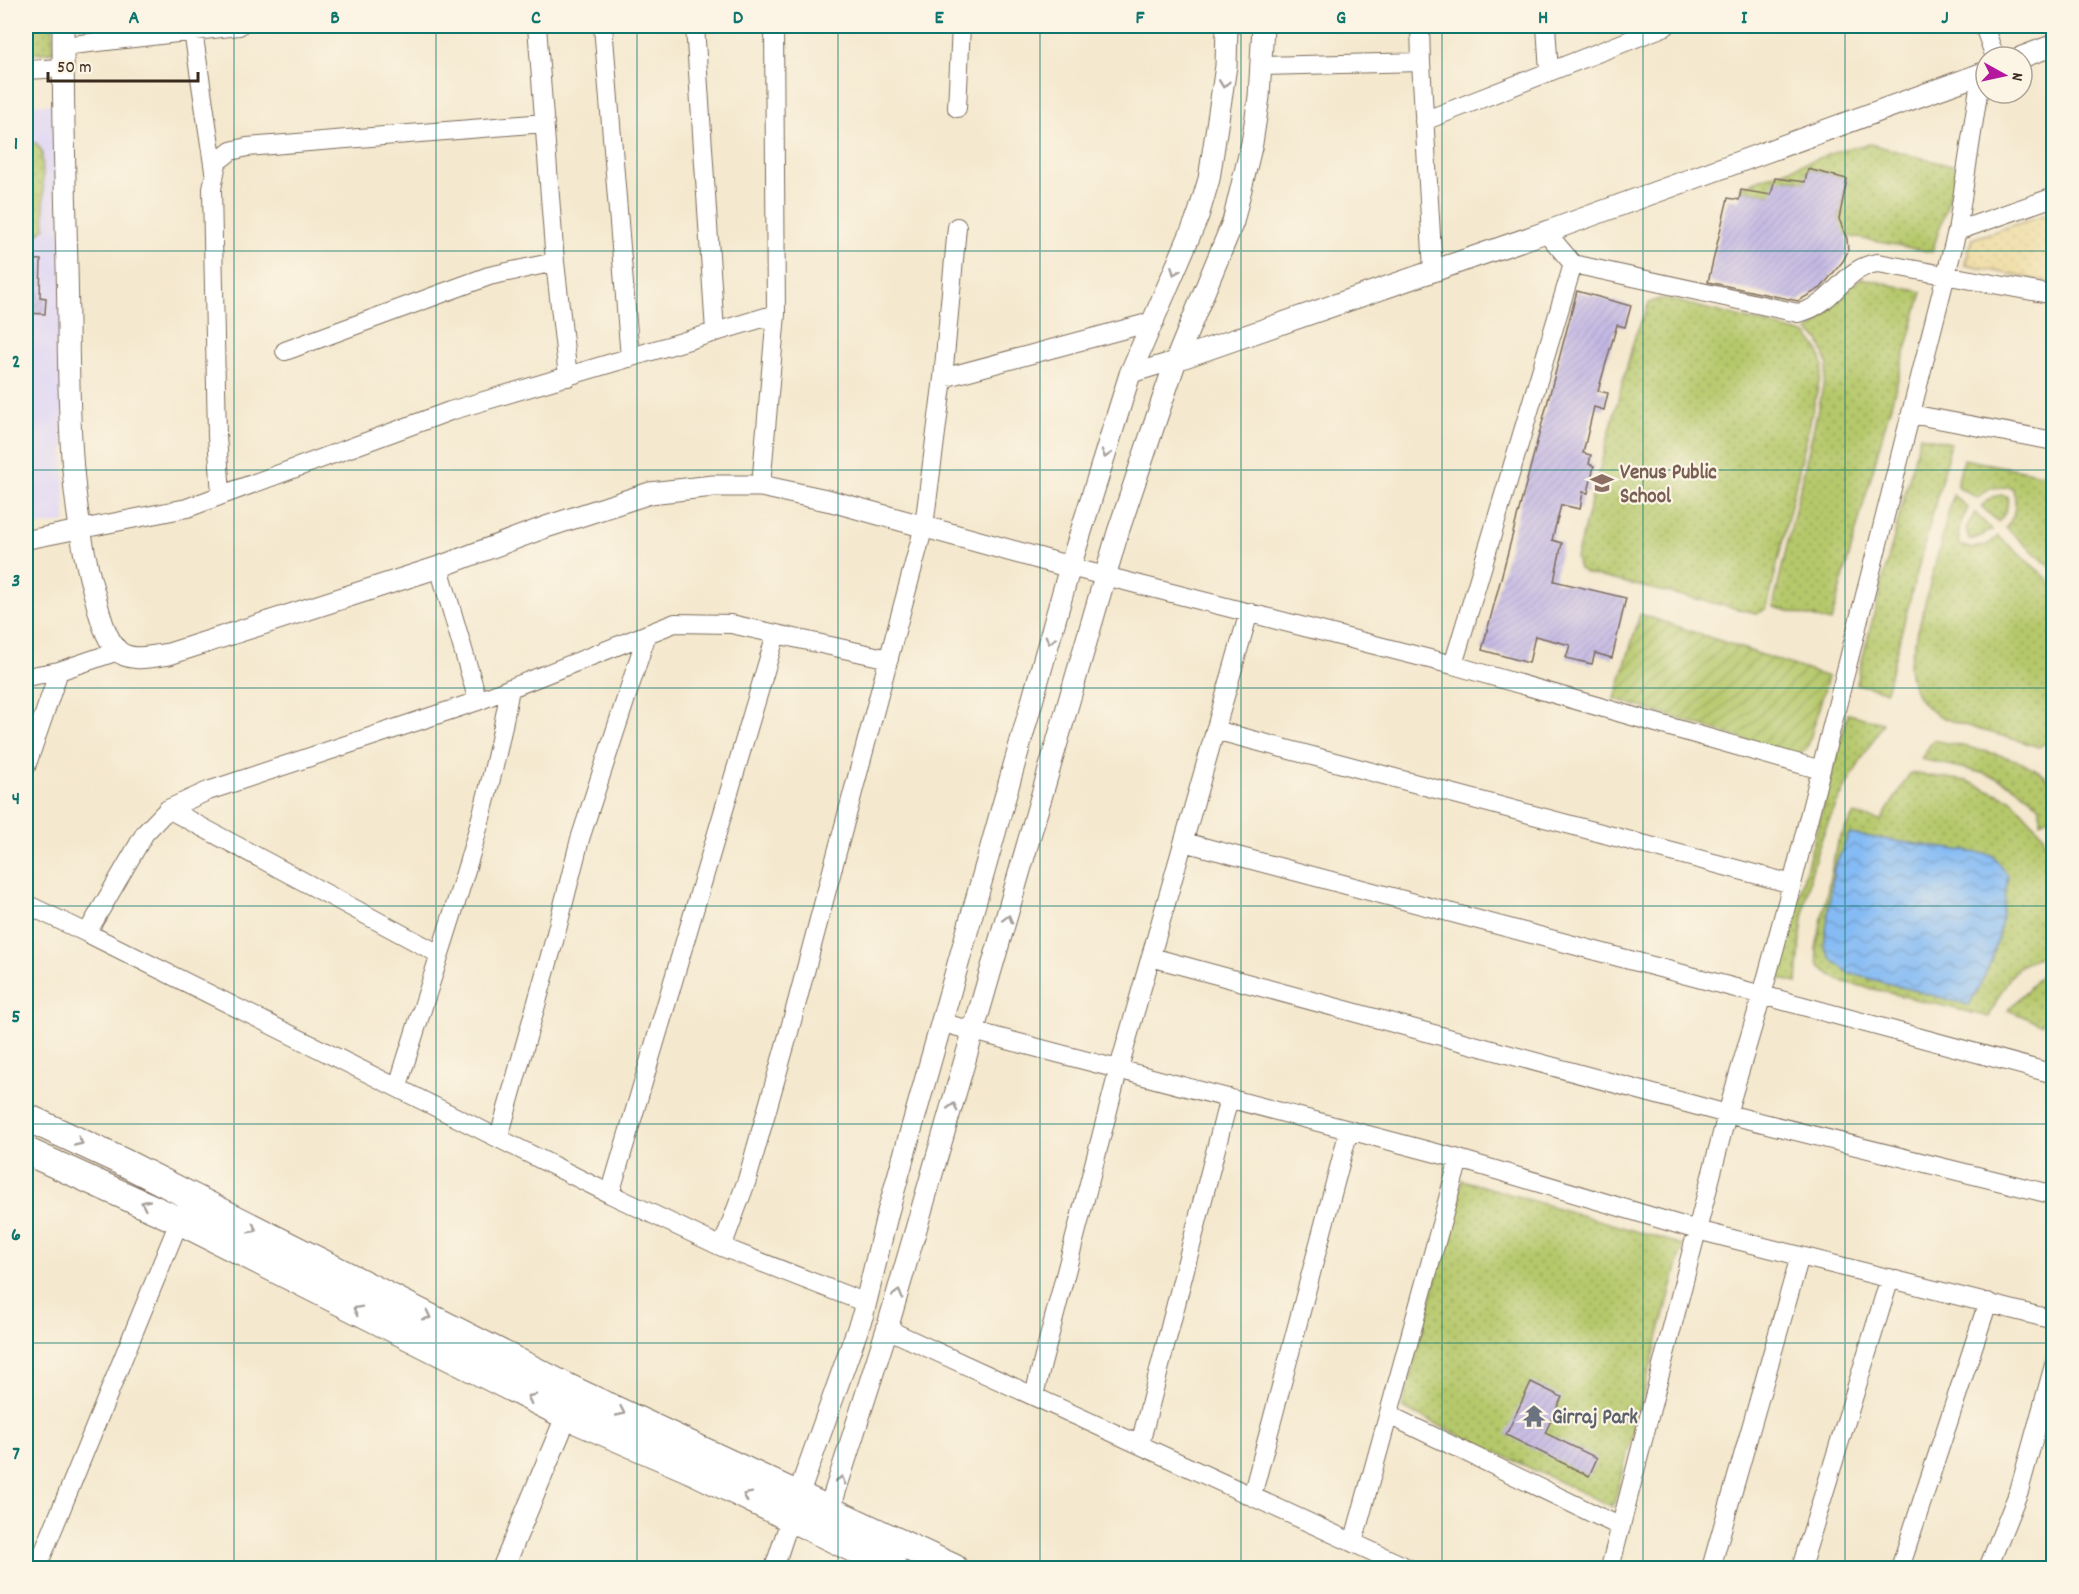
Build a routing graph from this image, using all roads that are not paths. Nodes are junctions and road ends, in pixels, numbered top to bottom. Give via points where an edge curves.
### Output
1 (239, 26) edge
2 (537, 26) edge
3 (603, 26) edge
4 (695, 26) edge
5 (774, 26) edge
6 (961, 26) edge
7 (1227, 26) edge
8 (1263, 26) edge
9 (1420, 26) edge
10 (1546, 26) edge
11 (1984, 26) edge
12 (1658, 27) edge
13 (193, 31) junction
14 (63, 36) edge
15 (1991, 45) edge
16 (2054, 45) edge
17 (2034, 52) edge
18 (1421, 62) junction
19 (1261, 66) junction
20 (63, 68) junction
21 (26, 70) edge
22 (1548, 72) junction
23 (1974, 76) edge
24 (1978, 105) edge
25 (957, 108) dead end
26 (1424, 121) junction
27 (545, 123) junction
28 (214, 171) junction
29 (2054, 197) edge
30 (957, 227) dead end
31 (1957, 231) junction
32 (1546, 232) junction
33 (555, 262) junction
34 (1573, 264) junction
35 (1433, 270) junction
36 (1947, 274) junction
37 (2054, 295) edge
38 (776, 314) junction
39 (1155, 321) junction
40 (715, 332) junction
41 (285, 351) dead end
42 (630, 358) junction
43 (1176, 360) junction
44 (1130, 375) junction
45 (568, 377) junction
46 (943, 378) junction
47 (1911, 414) junction
48 (2054, 441) edge
49 (761, 486) junction
50 (221, 495) junction
51 (924, 526) junction
52 (78, 530) junction
53 (26, 540) edge
54 (439, 567) junction
55 (1070, 567) junction
56 (1105, 577) junction
57 (1249, 612) junction
58 (648, 634) junction
59 (776, 634) junction
60 (117, 651) junction
61 (889, 659) junction
62 (1453, 665) junction
63 (59, 671) junction
64 (26, 677) edge
65 (510, 688) junction
66 (478, 701) junction
67 (1215, 730) junction
68 (26, 768) edge
69 (1821, 770) junction
70 (168, 809) junction
71 (1184, 842) junction
72 (1792, 884) junction
73 (26, 904) edge
74 (87, 933) junction
75 (440, 954) junction
76 (1151, 957) junction
77 (1762, 995) junction
78 (943, 1023) junction
79 (975, 1032) junction
80 (1119, 1068) junction
81 (2054, 1074) edge
82 (398, 1086) junction
83 (1228, 1098) junction
84 (1727, 1114) junction
85 (26, 1117) edge
86 (1349, 1130) junction
87 (499, 1137) junction
88 (26, 1151) edge
89 (1459, 1159) junction
90 (610, 1194) junction
91 (2054, 1195) edge
92 (184, 1209) junction
93 (1697, 1230) junction
94 (722, 1247) junction
95 (1800, 1256) junction
96 (1890, 1278) junction
97 (1988, 1302) junction
98 (866, 1303) junction
99 (2054, 1320) edge
100 (887, 1329) junction
101 (2054, 1365) edge
102 (1034, 1395) junction
103 (572, 1404) junction
104 (1389, 1415) junction
105 (1140, 1444) junction
106 (1252, 1496) junction
107 (795, 1506) junction
108 (825, 1523) junction
109 (1621, 1527) junction
110 (1353, 1543) junction
111 (37, 1569) edge
112 (503, 1569) edge
113 (774, 1569) edge
114 (893, 1569) edge
115 (954, 1569) edge
116 (1408, 1569) edge
117 (1610, 1569) edge
118 (1711, 1569) edge
119 (1801, 1569) edge
120 (1900, 1569) edge
121 (1988, 1569) edge

1 - 13 street
2 - 27 street
3 - 42 street
4 - 40 street
5 - 38 street
6 - 25 street
7 -> 39 street via 1226,66 1209,179
8 - 19 street
9 - 18 street
10 - 22 street
11 - 15 street
12 - 22 street
13 - 14 street
13 - 28 street
14 - 20 street
16 - 17 street
18 - 19 street
18 - 26 street
19 - 43 street via 1252,143 1233,222
20 - 21 street
20 - 52 street via 71,442
22 - 26 street
23 - 32 street
24 - 31 street
26 - 35 street
27 - 28 street via 247,147 223,155
27 - 33 street
28 - 50 street
29 - 31 street
30 - 46 street
31 - 36 street
32 - 34 street
32 - 35 street
33 - 41 street via 489,276
33 - 45 street
34 - 36 street via 1798,313 1827,300 1866,264 1897,264
34 - 62 street
35 - 43 street
36 - 37 street
36 - 47 street
38 - 40 street
38 - 49 street
39 - 44 street
39 - 46 street
40 - 42 street
42 - 45 street
43 - 44 street
43 - 56 street
44 -> 55 street
45 - 50 street via 450,411
46 - 51 street
47 - 48 street
47 - 69 street
49 - 51 street
49 - 54 street via 713,486 650,493
50 - 52 street via 187,508
51 - 55 street
51 - 61 street
52 - 53 street
52 - 60 street via 98,607
54 - 60 street via 169,654 146,658 129,657
54 - 66 street
55 - 56 street
55 -> 78 street
56 - 57 street
79 -> 56 street
57 - 62 street
57 - 67 street
58 - 59 street via 675,623 700,622
58 - 65 street
58 - 87 street via 580,839
59 - 61 street
59 - 90 street
60 - 63 street
61 - 94 street via 786,1044 747,1180
62 - 69 street
63 - 64 street
63 - 68 street
65 - 66 street
65 - 75 street via 487,800
66 - 70 street via 208,791
67 - 71 street
67 - 72 street
69 - 72 street
70 - 74 street via 145,833
70 - 75 street
71 - 76 street
71 - 77 street
72 - 77 street
73 - 74 street
74 - 82 street
75 - 82 street
76 - 80 street
76 - 84 street
77 - 81 street
77 - 84 street
78 - 79 street
78 - 98 street
79 - 80 street
100 -> 79 street
80 - 83 street
80 - 102 street
82 - 87 street
83 - 86 street
83 - 105 street
84 - 91 street
84 - 93 street
85 -> 92 main road
86 - 89 street
86 - 106 street
87 - 90 street
92 -> 88 main road
89 - 93 street
89 - 104 street
90 - 94 street
92 - 103 main road
92 - 111 street
93 - 95 street
93 - 109 street
94 - 98 street
95 - 96 street
95 - 118 street
96 - 97 street
96 - 119 street
97 - 99 street
97 - 120 street
98 - 107 street
100 - 102 street
108 -> 100 street
101 - 121 street via 2019,1491
102 - 105 street
103 - 107 main road
103 - 112 street
104 - 109 street
104 - 110 street
105 - 106 street
106 - 110 street
107 - 108 main road
107 - 113 street
108 - 114 main road
108 - 115 main road
109 - 117 street
110 - 116 street

